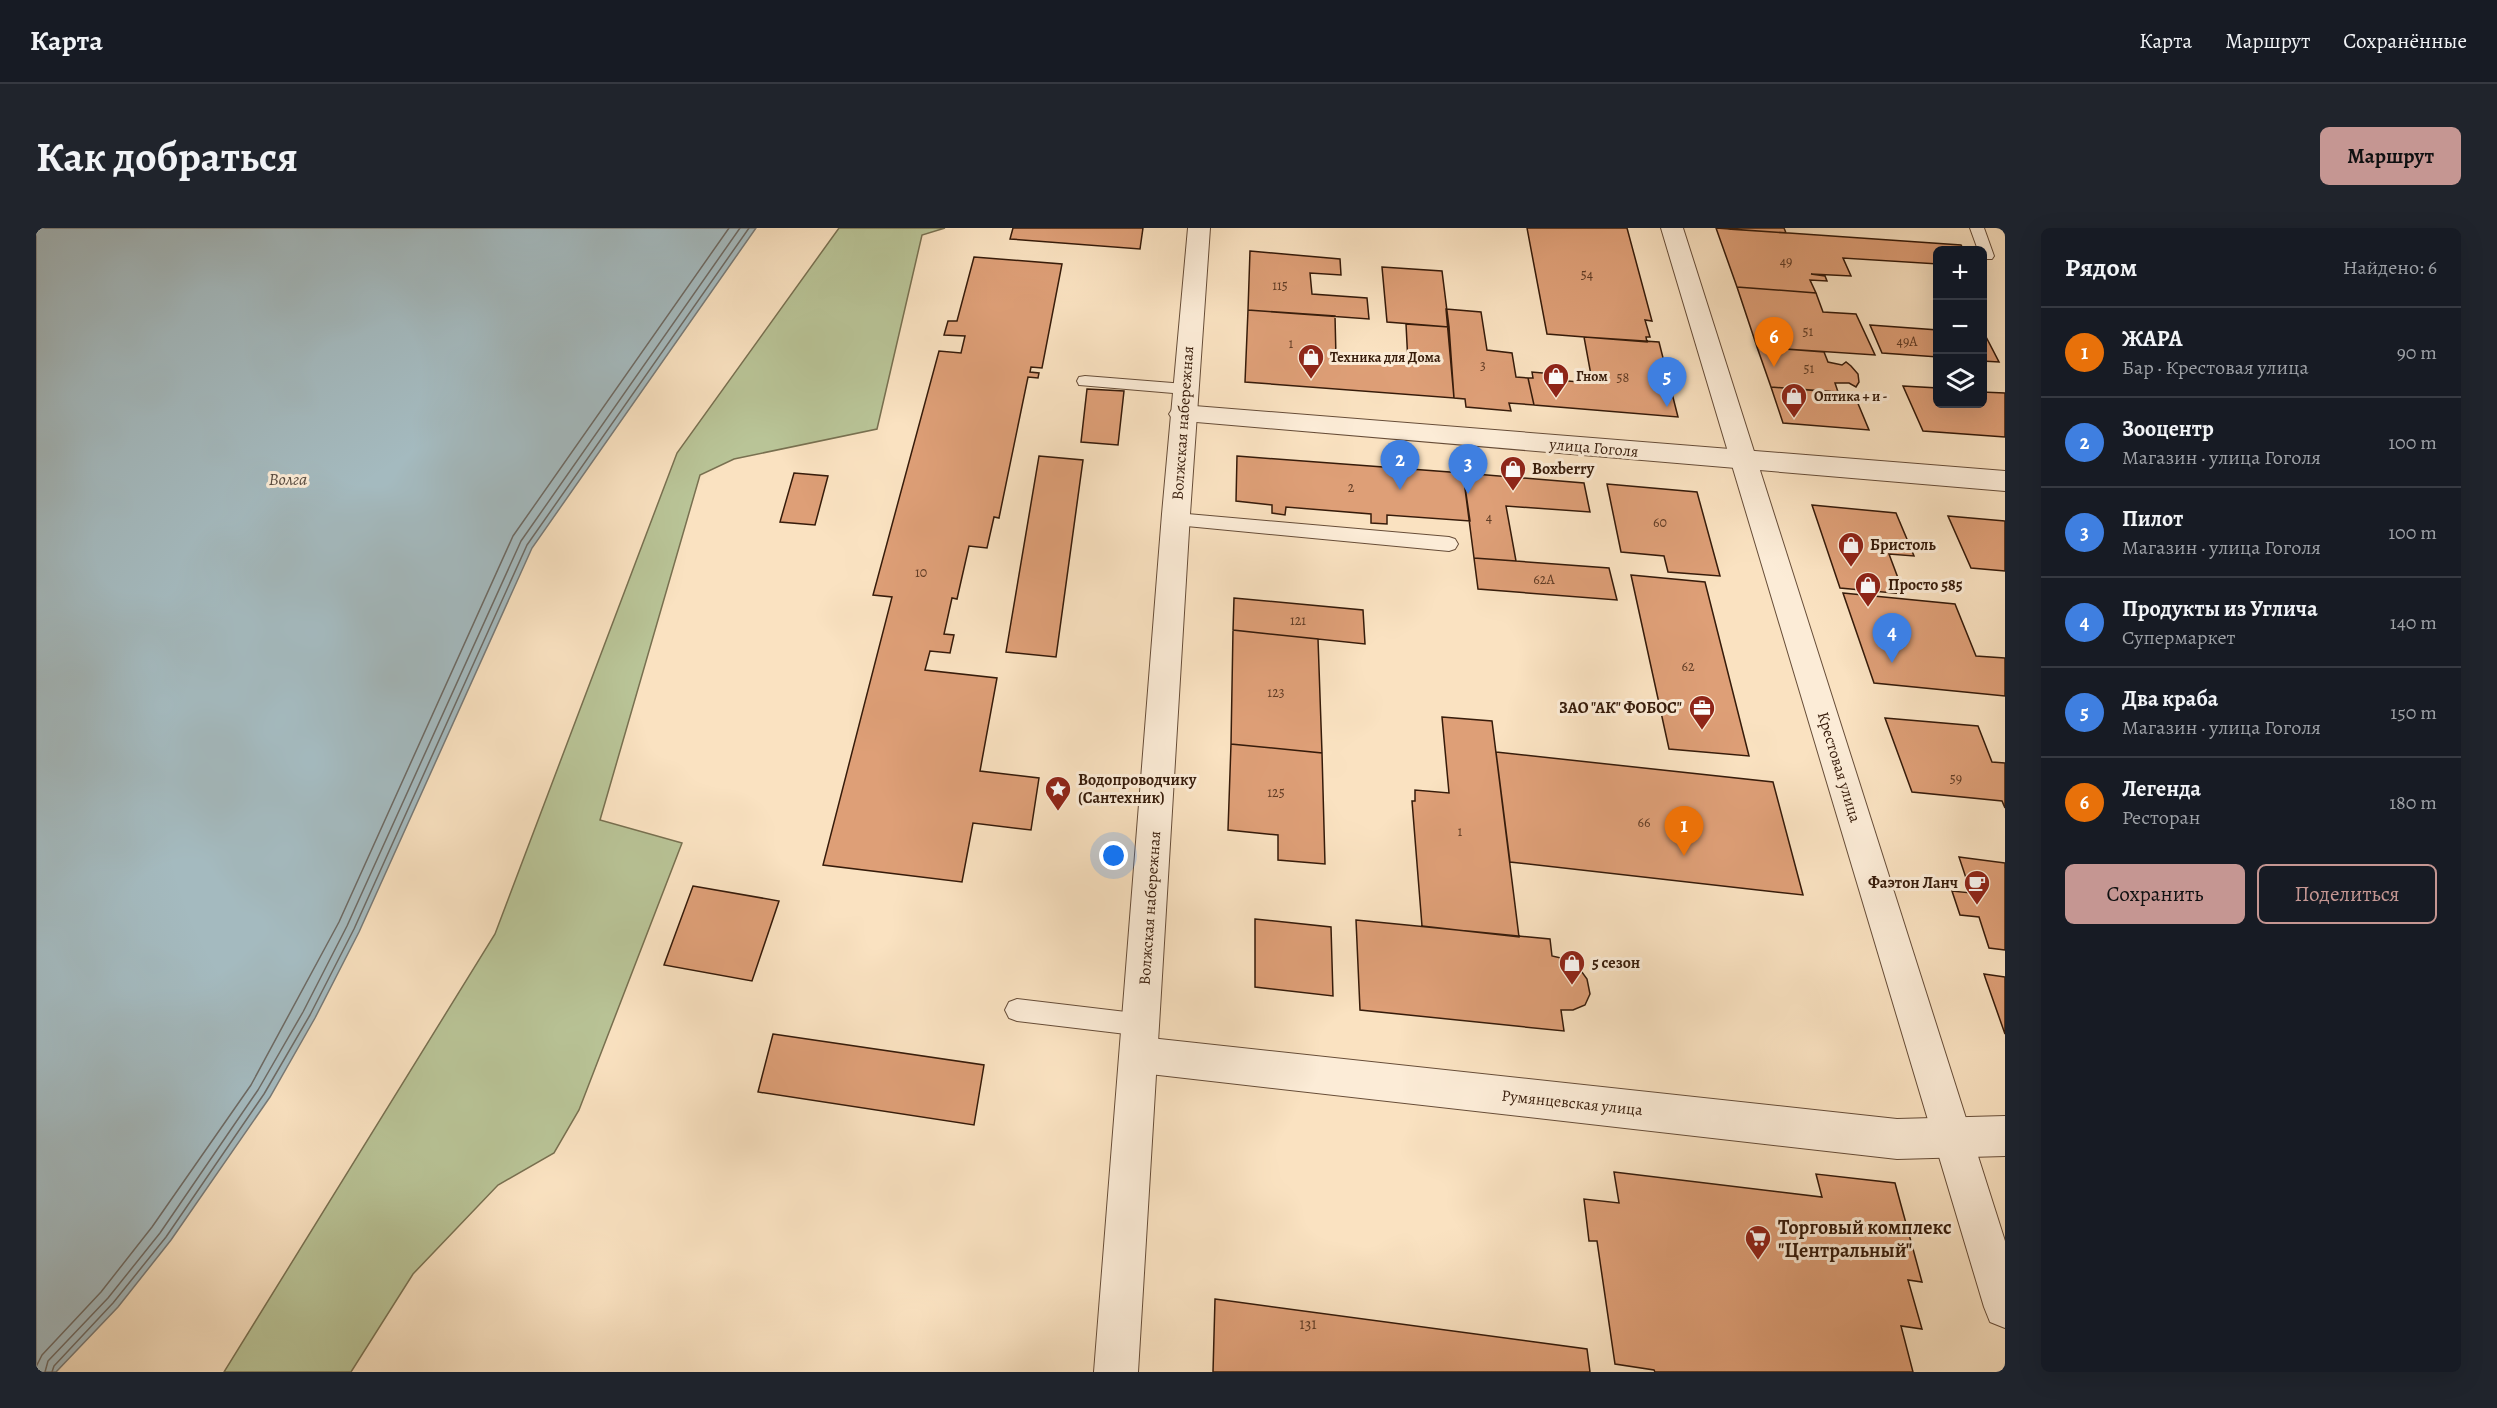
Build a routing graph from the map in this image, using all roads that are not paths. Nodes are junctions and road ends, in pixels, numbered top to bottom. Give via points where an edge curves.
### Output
1 (1199, 228) edge
2 (1672, 228) edge
3 (1977, 228) edge
4 (1983, 246) edge
5 (1085, 381) dead end
6 (1184, 402) junction
7 (1745, 461) junction
8 (2005, 481) edge
9 (1176, 519) junction
10 (1449, 543) dead end
11 (1017, 1010) dead end
12 (1142, 1040) junction
13 (2005, 1136) edge
14 (1952, 1138) junction
15 (2005, 1307) edge
16 (1116, 1372) edge

1 - 6 street, Волжская набережная
2 - 7 street, Крестовая улица
3 - 4 lane
5 - 6 lane
6 - 7 street, улица Гоголя
6 - 9 street, Волжская набережная
7 - 8 street, улица Гоголя
7 - 14 street, Крестовая улица
9 - 10 lane
9 - 12 street, Волжская набережная
11 - 12 lane
12 - 14 street, Румянцевская улица via 1897,1139
12 - 16 street, Волжская набережная
13 - 14 street, Румянцевская улица
14 - 15 street, Крестовая улица

